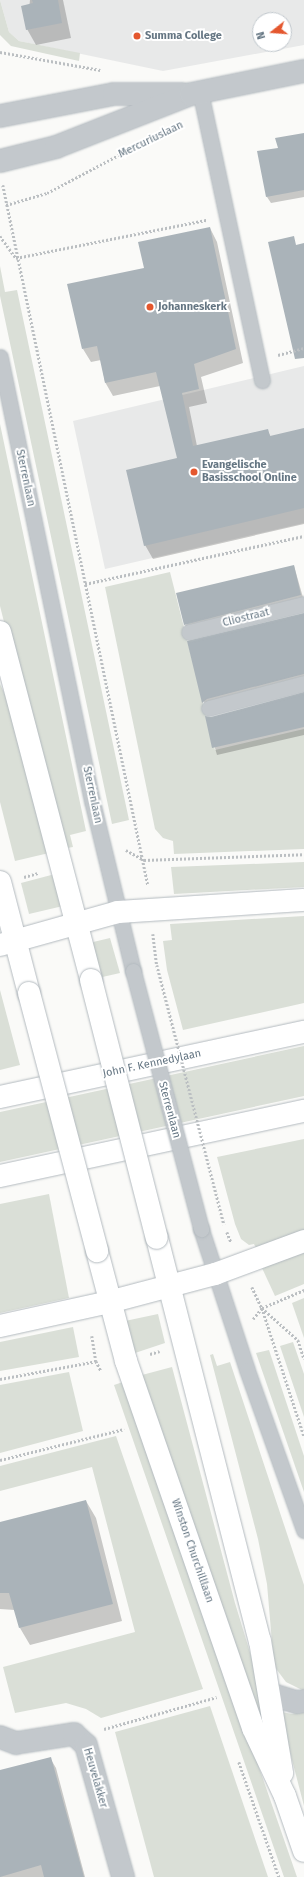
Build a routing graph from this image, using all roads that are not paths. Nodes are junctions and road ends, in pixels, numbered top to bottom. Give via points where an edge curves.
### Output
1 (304, 71) edge
2 (196, 92) junction
3 (0, 116) edge
4 (0, 161) edge
5 (0, 357) edge
6 (262, 380) dead end
7 (304, 604) edge
8 (0, 632) edge
9 (189, 632) dead end
10 (304, 683) edge
11 (209, 708) dead end
12 (0, 882) edge
13 (304, 900) edge
14 (118, 912) junction
15 (76, 924) junction
16 (8, 943) edge
17 (304, 1032) edge
18 (0, 1097) edge
19 (304, 1111) edge
20 (0, 1176) edge
21 (304, 1241) edge
22 (215, 1274) junction
23 (169, 1286) junction
24 (109, 1302) junction
25 (0, 1326) edge
26 (304, 1530) edge
27 (270, 1694) junction
28 (304, 1701) edge
29 (0, 1737) edge
30 (285, 1796) junction
31 (304, 1851) edge
32 (122, 1877) edge

1 - 2 street
2 - 3 street via 114,94
2 - 4 street via 56,148
2 - 6 lane via 228,216
5 - 14 lane, Sterrenlaan
7 - 9 lane, Cliostraat
8 - 15 main road
10 - 11 lane
12 - 16 main road
13 - 14 main road
14 - 15 main road
14 - 22 lane, Sterrenlaan, bridge
15 - 16 main road
15 - 23 main road, bridge
16 - 24 main road, bridge via 29,993
17 - 18 main road, John F. Kennedylaan
19 - 20 main road
21 - 22 main road
22 - 23 main road
22 - 26 lane
23 - 24 main road
23 - 27 main road, Winston Churchilllaan via 260,1641
24 - 25 main road
24 - 30 main road, Winston Churchilllaan via 126,1361 253,1728
27 - 28 street via 297,1702
27 - 30 main road, Winston Churchilllaan
29 - 32 street, Heuvelakker via 16,1743 74,1734 86,1744
30 - 31 main road, Winston Churchilllaan

